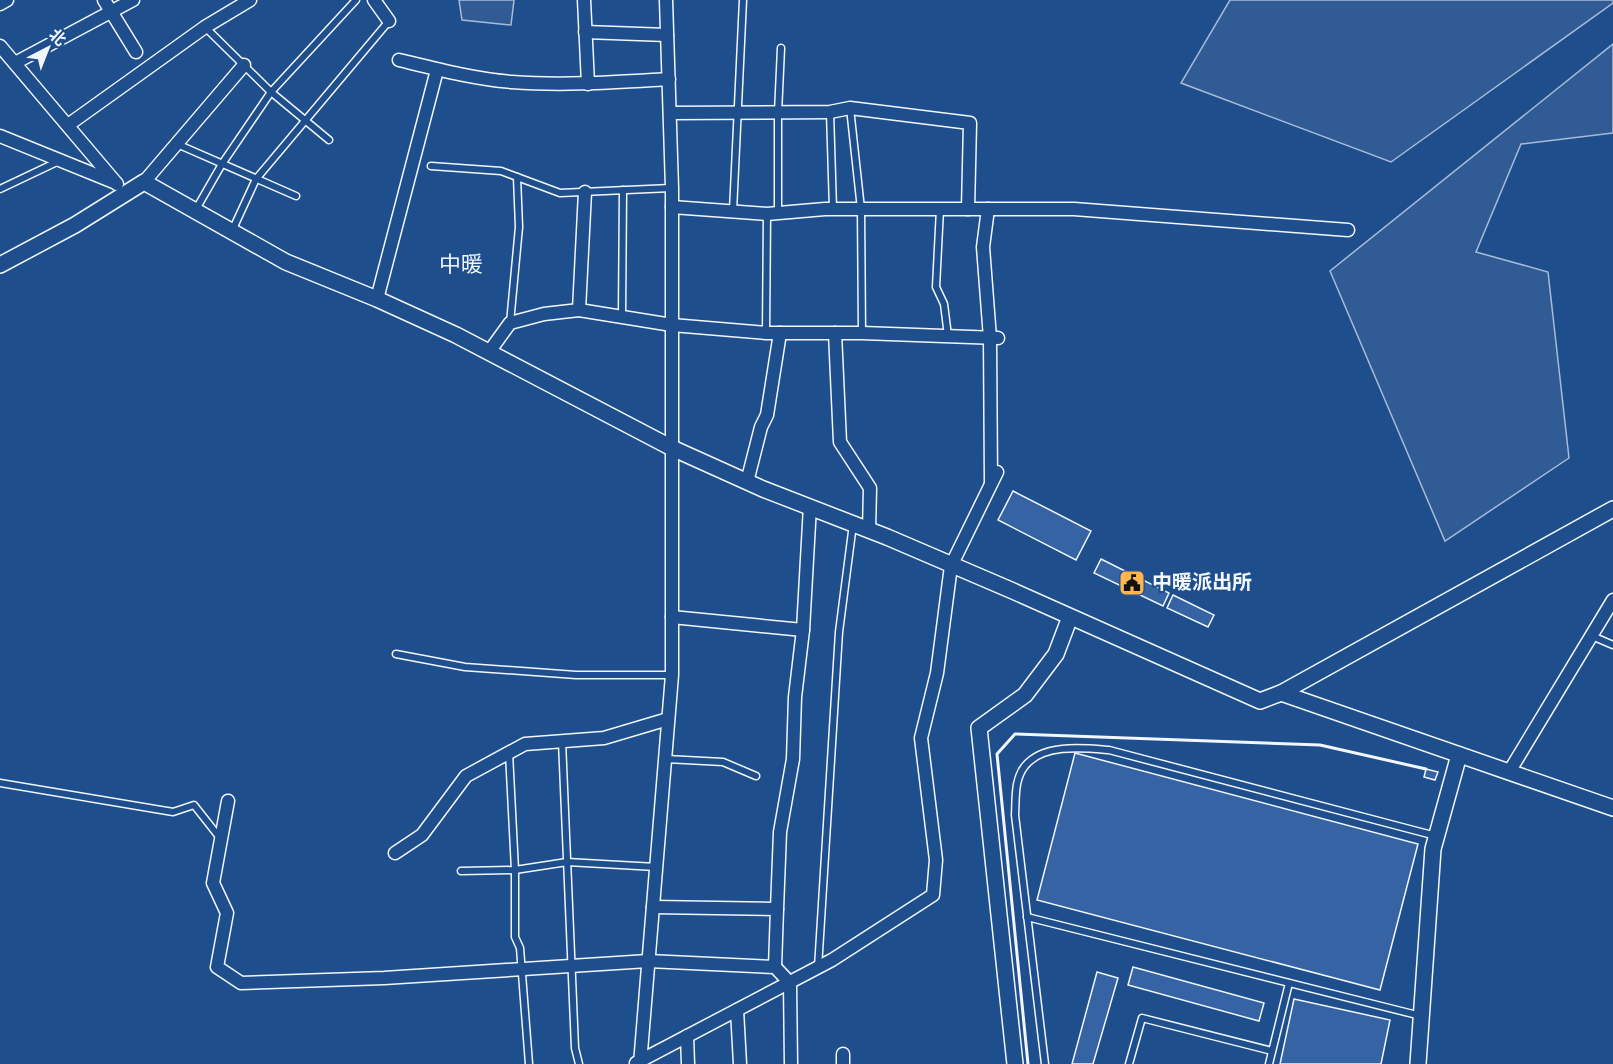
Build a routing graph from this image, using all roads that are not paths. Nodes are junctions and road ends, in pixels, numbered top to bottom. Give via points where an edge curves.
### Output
1 (7, 0) edge
2 (104, 0) edge
3 (133, 0) edge
4 (250, 0) edge
5 (356, 0) edge
6 (374, 0) edge
7 (584, 0) edge
8 (666, 0) edge
9 (743, 0) edge
10 (0, 4) edge
11 (110, 12) junction
12 (389, 21) joint
13 (205, 27) junction
14 (585, 32) junction
15 (668, 36) junction
16 (0, 46) edge
17 (781, 48) dead end
18 (136, 52) dead end
19 (399, 60) dead end
20 (15, 63) junction
21 (244, 66) junction
22 (437, 70) junction
23 (669, 79) junction
24 (588, 84) junction
25 (271, 92) junction
26 (850, 108) junction
27 (830, 112) junction
28 (670, 113) junction
29 (737, 113) junction
30 (778, 113) junction
31 (305, 120) junction
32 (68, 125) junction
33 (0, 136) edge
34 (329, 140) dead end
35 (176, 144) junction
36 (60, 161) junction
37 (222, 164) junction
38 (431, 166) dead end
39 (517, 177) junction
40 (256, 179) junction
41 (131, 185) junction
42 (672, 188) junction
43 (0, 189) edge
44 (623, 190) junction
45 (585, 192) junction
46 (296, 196) dead end
47 (672, 207) junction
48 (833, 209) junction
49 (861, 209) junction
50 (940, 209) junction
51 (968, 209) junction
52 (988, 209) junction
53 (195, 211) junction
54 (733, 211) junction
55 (772, 213) junction
56 (1348, 230) dead end
57 (232, 231) junction
58 (0, 265) edge
59 (377, 299) junction
60 (579, 310) junction
61 (622, 317) junction
62 (510, 323) junction
63 (672, 325) junction
64 (766, 333) junction
65 (780, 333) junction
66 (834, 333) junction
67 (862, 333) junction
68 (948, 336) junction
69 (994, 338) junction
70 (489, 352) junction
71 (672, 448) junction
72 (997, 472) dead end
73 (747, 482) junction
74 (991, 485) junction
75 (810, 506) junction
76 (1613, 509) edge
77 (853, 523) junction
78 (869, 531) junction
79 (951, 566) junction
80 (1613, 600) edge
81 (672, 617) junction
82 (1070, 617) junction
83 (803, 630) junction
84 (1592, 636) junction
85 (1613, 645) edge
86 (396, 654) dead end
87 (672, 675) junction
88 (1281, 693) junction
89 (668, 719) junction
90 (562, 741) junction
91 (509, 752) junction
92 (1459, 755) junction
93 (665, 759) junction
94 (1509, 772) junction
95 (756, 776) dead end
96 (0, 783) edge
97 (228, 801) dead end
98 (1613, 808) edge
99 (1437, 836) junction
100 (221, 840) junction
101 (395, 853) dead end
102 (567, 862) junction
103 (656, 867) junction
104 (515, 870) junction
105 (461, 871) dead end
106 (652, 907) junction
107 (777, 909) junction
108 (1028, 917) junction
109 (648, 961) junction
110 (571, 966) junction
111 (775, 967) junction
112 (818, 968) junction
113 (521, 969) junction
114 (790, 983) junction
115 (1288, 983) junction
116 (737, 1010) junction
117 (1421, 1016) junction
118 (687, 1036) junction
119 (1272, 1051) junction
120 (638, 1063) edge
121 (529, 1064) edge
122 (579, 1064) edge
123 (688, 1064) edge
124 (740, 1064) edge
125 (791, 1064) edge
126 (1015, 1064) edge
127 (1045, 1064) edge
128 (1129, 1064) edge
129 (1269, 1064) edge
130 (1418, 1064) edge

1 - 10 street
2 - 11 street
3 - 11 street
4 - 13 street
5 - 25 lane
6 - 12 street
7 - 14 street
8 - 15 street
9 - 29 lane
11 - 18 street
11 - 20 street
12 - 31 lane
13 - 21 lane
13 - 32 street
14 - 15 street
14 - 24 street
15 - 23 street
16 - 20 street
17 - 30 lane
19 - 22 street
20 - 32 street
21 - 25 lane
21 - 35 street
22 - 24 street via 510,82
22 - 59 street
23 - 24 street
23 - 28 street
25 - 31 lane
25 - 37 lane
26 - 27 street
26 - 49 lane
26 - 51 street via 970,123
27 - 30 street
27 - 48 lane
28 - 29 street
28 - 42 street
29 - 30 street
29 - 54 lane
30 - 55 lane
31 - 34 lane
31 - 40 lane
32 - 41 street
33 - 36 street
35 - 37 lane
35 - 41 street
36 - 41 street
36 - 43 lane
37 - 40 lane
37 - 53 lane
38 - 39 lane via 501,171
39 - 45 lane via 560,193
39 - 62 lane via 519,227
40 - 46 lane
40 - 57 lane
41 - 53 street
41 - 58 street via 75,225
42 - 44 lane
42 - 47 street
44 - 45 lane
44 - 61 lane
45 - 60 street
47 - 54 street
47 - 63 street
48 - 49 street
48 - 55 street
49 - 50 street
49 - 67 lane
50 - 51 street
50 - 68 lane via 936,288 944,304
51 - 52 street
52 - 56 street via 1074,209
52 - 69 street via 983,247
53 - 57 street
54 - 55 street
55 - 64 lane
57 - 59 street via 286,262
59 - 70 street
60 - 61 street
60 - 62 street
61 - 63 street
62 - 70 street
63 - 64 street
63 - 71 street
64 - 65 street
65 - 66 street
65 - 73 street via 767,415
66 - 67 street
66 - 78 street via 840,442 870,488
67 - 68 street
68 - 69 street
69 - 74 street
70 - 71 street
71 - 73 street
71 - 81 street
72 - 74 street
73 - 75 street
74 - 79 street
75 - 77 street
75 - 83 street
76 - 88 street
77 - 78 street
77 - 112 lane via 839,633
78 - 79 street
79 - 82 street
79 - 112 street via 937,673 921,738 936,860 933,895
80 - 84 street
81 - 83 street
81 - 87 street
82 - 88 street via 1260,702
82 - 126 street via 1056,654 1025,695 979,728
83 - 107 street via 793,759 780,832
84 - 85 lane
84 - 94 street
86 - 87 lane via 465,667 576,675
87 - 89 street
88 - 92 street
89 - 90 street via 604,738
89 - 93 street
90 - 91 street via 525,744
90 - 102 lane
91 - 101 street via 466,776 422,835
91 - 104 lane
92 - 94 street
92 - 99 street
93 - 95 lane via 723,762
93 - 103 street
94 - 98 street
96 - 100 lane via 173,812 194,805
97 - 100 street
99 - 108 lane via 1109,750 1077,747 1044,753 1025,766 1016,788 1015,815
99 - 117 street
100 - 113 street via 213,883 227,913 217,967 241,983
102 - 103 lane
102 - 104 lane
102 - 110 lane
103 - 106 street
104 - 105 lane
104 - 113 lane via 515,937
106 - 107 street
106 - 109 street
107 - 111 street
108 - 115 lane
108 - 127 lane
109 - 110 street
109 - 111 street
109 - 120 street
110 - 113 street
110 - 122 lane via 574,1048
111 - 114 street
112 - 114 street
113 - 121 lane
114 - 116 street
114 - 125 street
115 - 117 lane
115 - 119 lane
116 - 118 street
116 - 124 street
117 - 130 street
118 - 120 street
118 - 123 street
119 - 128 lane via 1142,1018
119 - 129 lane

